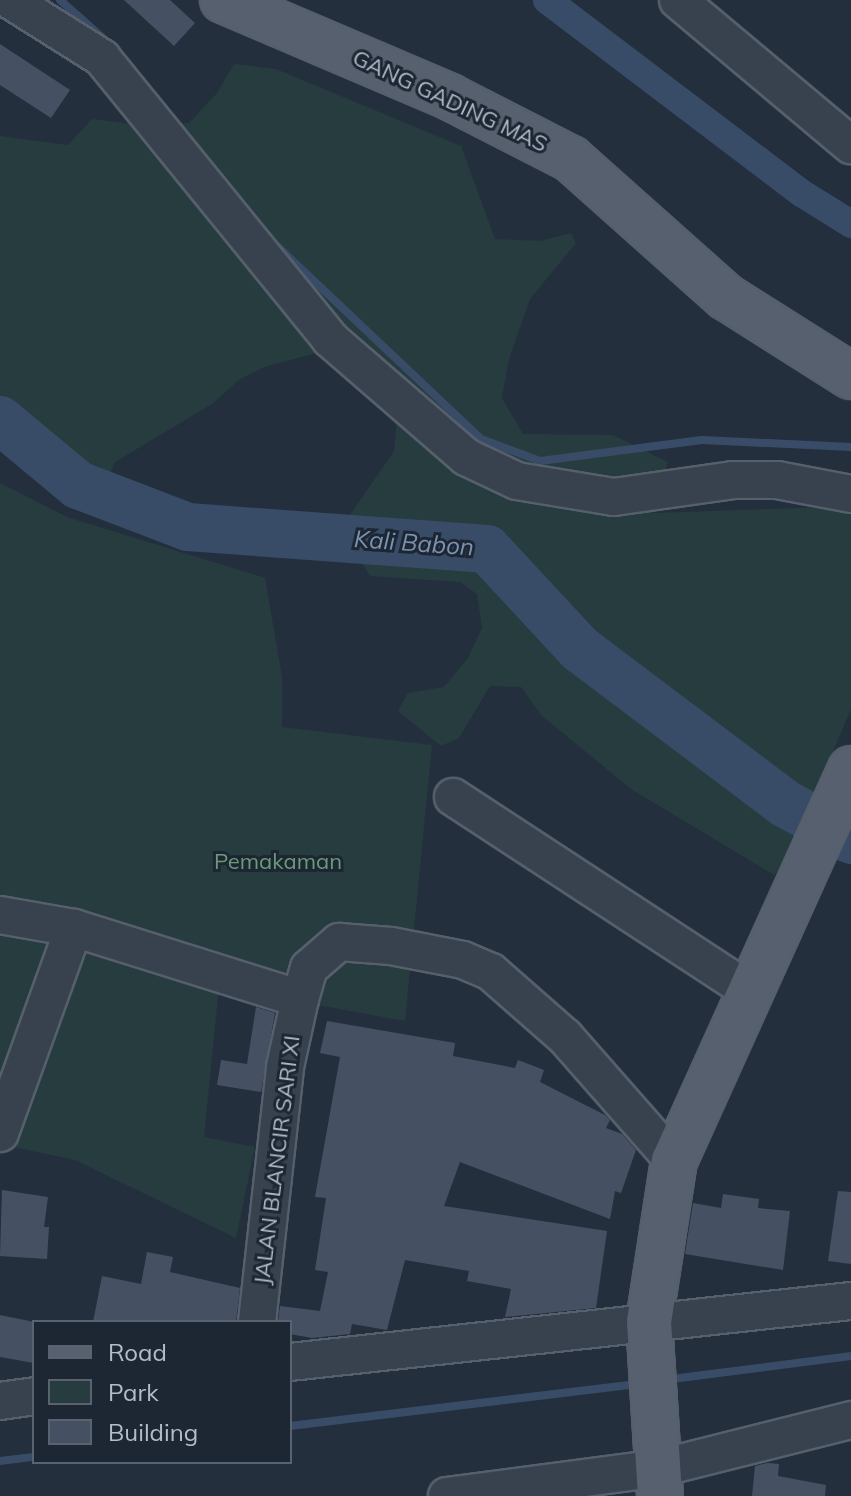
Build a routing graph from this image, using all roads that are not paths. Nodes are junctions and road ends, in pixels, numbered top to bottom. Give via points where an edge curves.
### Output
1 (10, 0) edge
2 (223, 0) edge
3 (678, 0) edge
4 (851, 145) edge
5 (851, 376) edge
6 (851, 494) edge
7 (851, 769) edge
8 (453, 797) dead end
9 (0, 915) edge
10 (74, 928) junction
11 (750, 991) junction
12 (300, 999) junction
13 (0, 1133) edge
14 (674, 1161) junction
15 (851, 1301) edge
16 (257, 1320) edge
17 (649, 1335) junction
18 (292, 1362) edge
19 (32, 1396) edge
20 (0, 1401) edge
21 (851, 1420) edge
22 (659, 1468) edge
23 (447, 1496) edge

1 - 6 street via 102,58 330,339 466,457 517,481 614,497 777,480
2 - 5 main road, GANG GADING MAS via 462,103 571,159 726,297
3 - 4 street
7 - 11 main road
8 - 11 street
9 - 10 street
10 - 12 street
10 - 13 street
11 - 14 main road
12 - 14 street, JALAN BLANCIR SARI XI via 309,968 331,946 351,940 463,960 491,972 565,1037
12 - 16 street, JALAN BLANCIR SARI XI via 285,1067
14 - 17 main road
15 - 17 street
17 - 18 street
17 - 22 main road
19 - 20 street
21 - 22 street
22 - 23 street

